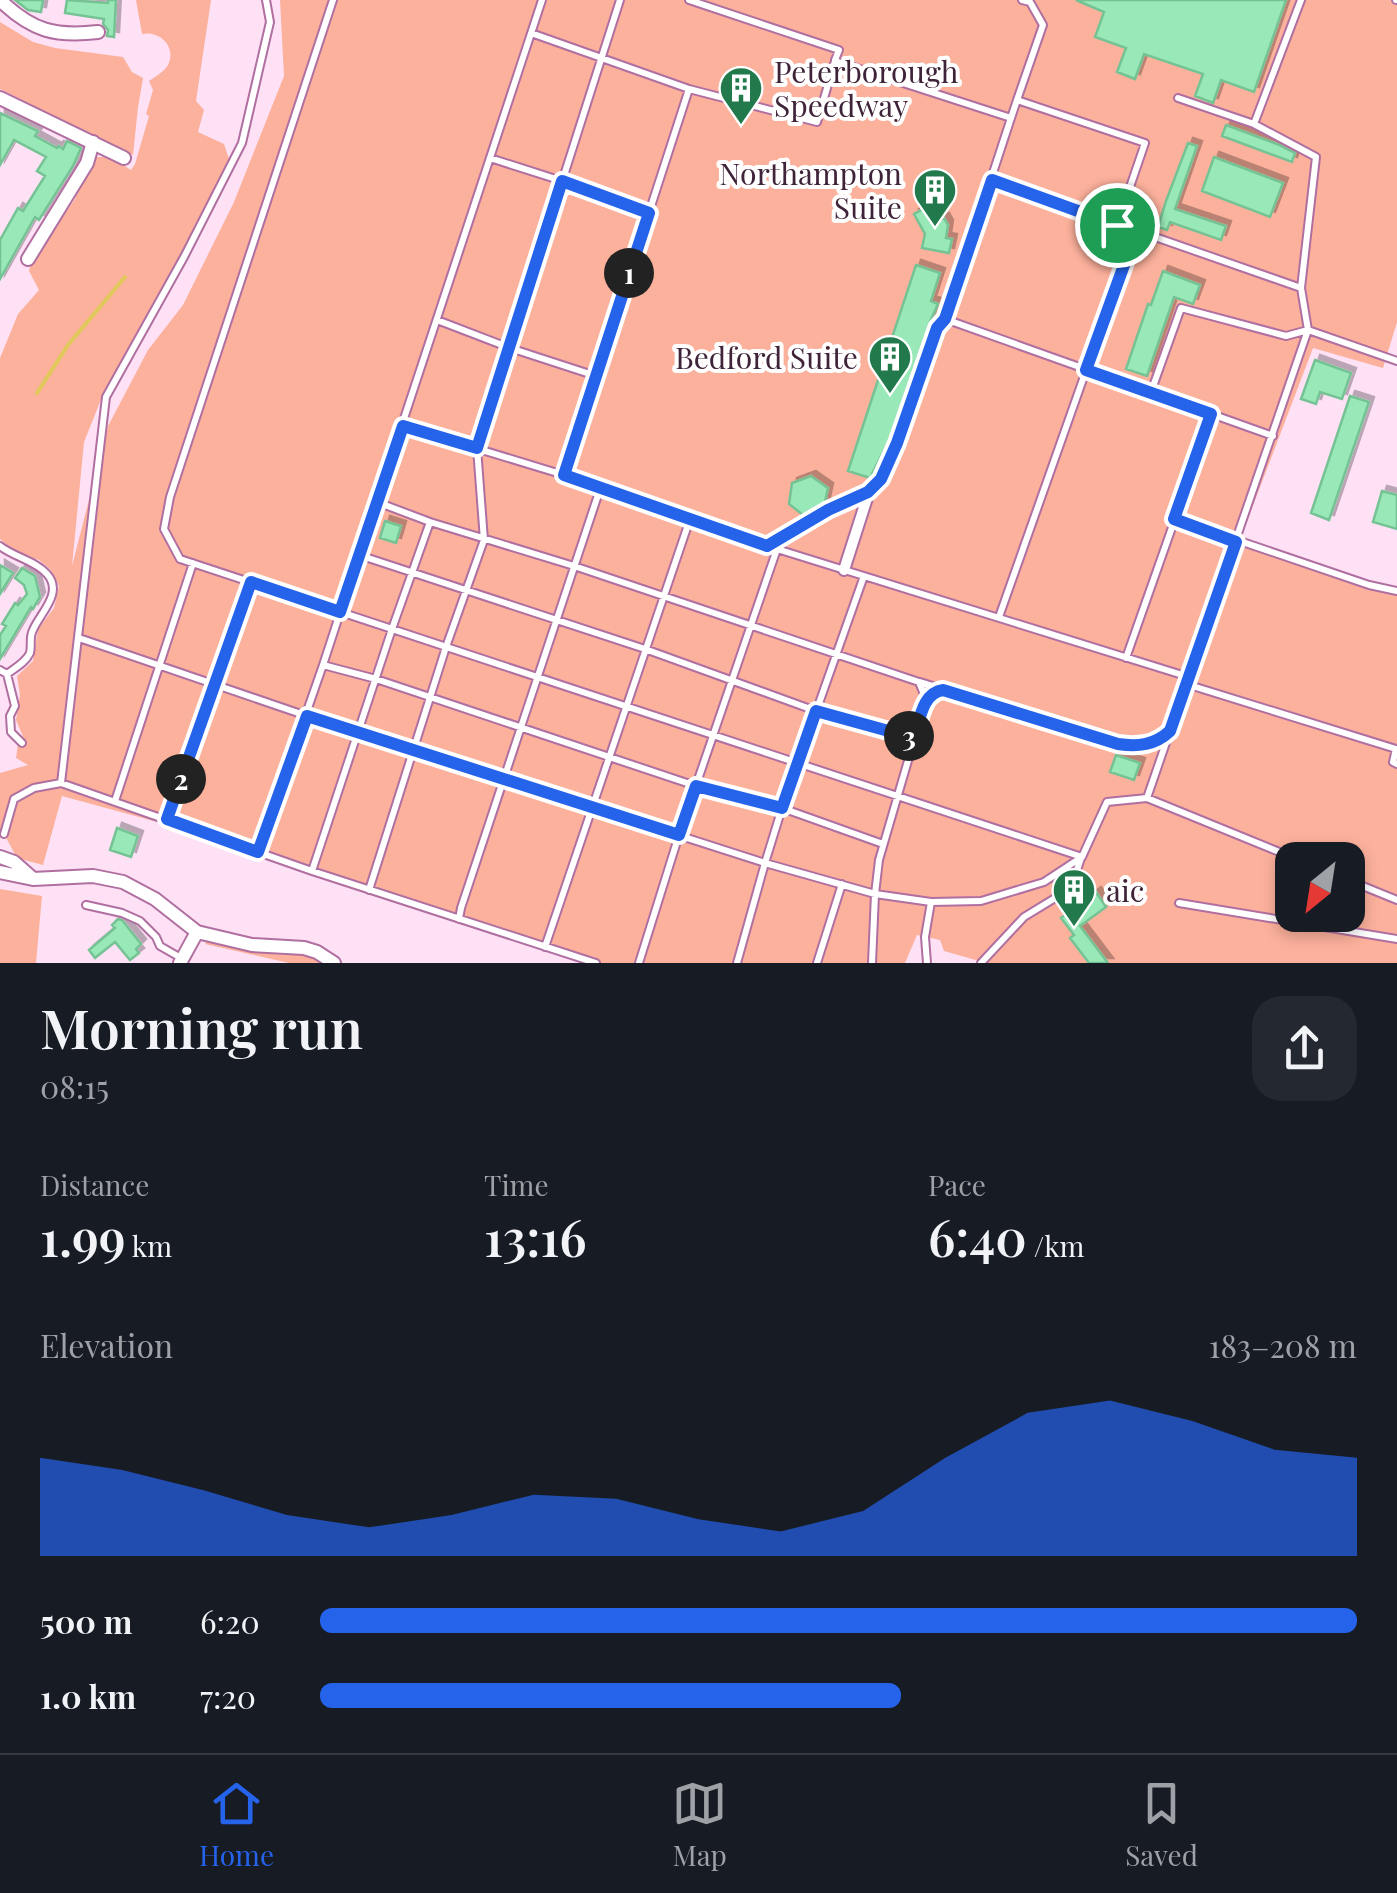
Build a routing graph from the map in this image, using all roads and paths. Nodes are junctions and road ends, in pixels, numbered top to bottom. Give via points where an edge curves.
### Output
1 (0, 0) edge
2 (266, 0) edge
3 (333, 0) edge
4 (542, 0) edge
5 (620, 0) edge
6 (689, 0) edge
7 (1022, 0) edge
8 (1302, 0) edge
9 (98, 32) dead end
10 (531, 33) junction
11 (602, 58) junction
12 (835, 61) junction
13 (690, 89) junction
14 (0, 98) edge
15 (1178, 98) dead end
16 (1018, 100) junction
17 (1011, 118) junction
18 (1254, 124) junction
19 (93, 142) junction
20 (124, 158) dead end
21 (490, 158) junction
22 (992, 180) junction
23 (562, 181) junction
24 (649, 213) junction
25 (1117, 225) junction
26 (1136, 232) junction
27 (28, 259) dead end
28 (1301, 288) junction
29 (945, 319) junction
30 (437, 320) junction
31 (1308, 330) junction
32 (510, 348) junction
33 (1397, 360) edge
34 (1086, 370) junction
35 (596, 376) junction
36 (1151, 392) junction
37 (1211, 414) junction
38 (403, 426) junction
39 (1273, 436) junction
40 (477, 448) junction
41 (564, 475) junction
42 (600, 488) junction
43 (868, 492) junction
44 (377, 502) junction
45 (690, 519) junction
46 (1174, 519) junction
47 (430, 522) junction
48 (484, 540) junction
49 (1236, 542) junction
50 (0, 546) edge
51 (772, 548) junction
52 (359, 555) junction
53 (193, 563) junction
54 (574, 566) junction
55 (844, 570) junction
56 (412, 573) junction
57 (864, 576) junction
58 (251, 582) junction
59 (466, 590) junction
60 (1397, 591) edge
61 (663, 596) junction
62 (340, 612) junction
63 (999, 617) junction
64 (556, 619) junction
65 (751, 626) junction
66 (392, 629) junction
67 (79, 638) junction
68 (446, 647) junction
69 (645, 649) junction
70 (836, 654) junction
71 (1126, 658) junction
72 (160, 665) junction
73 (323, 665) junction
74 (3, 672) edge
75 (537, 677) junction
76 (376, 679) junction
77 (1188, 680) junction
78 (732, 681) junction
79 (919, 682) junction
80 (215, 684) junction
81 (943, 690) junction
82 (430, 696) junction
83 (926, 698) junction
84 (625, 706) junction
85 (816, 711) junction
86 (307, 716) junction
87 (521, 726) junction
88 (1170, 731) junction
89 (359, 732) junction
90 (714, 736) junction
91 (914, 738) junction
92 (22, 743) dead end
93 (413, 750) junction
94 (608, 756) junction
95 (798, 764) junction
96 (1397, 764) edge
97 (504, 778) junction
98 (61, 783) junction
99 (696, 786) junction
100 (896, 796) junction
101 (1147, 798) junction
102 (115, 800) junction
103 (591, 806) junction
104 (782, 808) junction
105 (167, 819) junction
106 (4, 834) dead end
107 (679, 835) junction
108 (883, 844) junction
109 (1275, 850) edge
110 (258, 852) junction
111 (0, 857) edge
112 (1082, 857) junction
113 (765, 862) junction
114 (312, 871) junction
115 (0, 872) edge
116 (33, 878) junction
117 (842, 884) junction
118 (1365, 887) edge
119 (369, 890) junction
120 (875, 894) junction
121 (1397, 900) edge
122 (930, 902) junction
123 (1180, 903) dead end
124 (86, 905) dead end
125 (459, 919) junction
126 (197, 932) junction
127 (1397, 939) edge
128 (545, 946) junction
129 (181, 961) edge
130 (334, 963) edge
131 (596, 963) edge
132 (639, 963) edge
133 (737, 963) edge
134 (818, 963) edge
135 (872, 963) edge
136 (927, 963) edge
137 (981, 963) edge

1 - 9 street via 37,29 69,36
2 - 67 lane via 270,22 242,143 106,397
3 - 53 lane via 170,497 164,530 180,559
4 - 10 lane
5 - 11 lane
6 - 12 lane via 839,50
7 - 16 lane via 1043,25
8 - 18 lane
10 - 11 lane
10 - 21 lane
11 - 13 lane
11 - 23 lane
12 - 13 lane via 816,122
12 - 17 lane
13 - 24 lane
14 - 19 street
15 - 18 lane
16 - 17 lane
16 - 25 lane via 1145,143
17 - 22 lane
18 - 28 lane via 1316,156
19 - 20 street
19 - 27 street
21 - 23 lane
21 - 30 lane
22 - 25 lane
22 - 29 lane
23 - 24 lane
23 - 32 lane
24 - 35 lane
25 - 26 lane
26 - 28 lane
26 - 34 lane
28 - 31 lane
29 - 34 lane
29 - 43 street via 881,479
30 - 32 lane
30 - 38 lane
31 - 33 lane
31 - 36 lane via 1286,336 1181,308
31 - 39 lane
32 - 35 lane
32 - 40 lane
34 - 36 lane
34 - 63 lane
35 - 41 lane
36 - 37 lane
37 - 39 lane
37 - 46 lane
38 - 40 lane
38 - 44 lane
39 - 49 lane
40 - 41 lane
40 - 48 lane
41 - 42 lane
42 - 45 lane
42 - 54 lane
43 - 51 street
43 - 55 street
44 - 47 lane
44 - 52 lane
45 - 51 lane
45 - 61 lane
46 - 49 lane
46 - 71 lane
47 - 48 lane
47 - 56 lane
48 - 54 lane
48 - 59 lane
49 - 60 lane
49 - 77 lane
50 - 74 lane via 45,570 52,581 52,596 30,633 30,652
51 - 55 lane
51 - 65 lane
52 - 56 lane
52 - 62 lane
53 - 58 lane
53 - 72 lane
54 - 61 lane
54 - 64 lane
55 - 57 lane
56 - 59 lane
56 - 66 lane
57 - 63 lane
57 - 70 lane
58 - 62 lane
58 - 80 lane
59 - 64 lane
59 - 68 lane
61 - 65 lane
61 - 69 lane
62 - 66 lane
62 - 73 lane
63 - 71 lane
64 - 69 lane
64 - 75 lane
65 - 70 lane
65 - 78 lane
66 - 68 lane
66 - 76 lane
67 - 72 lane
67 - 98 lane
68 - 75 lane
68 - 82 lane
69 - 78 lane
69 - 84 lane
70 - 79 lane
70 - 85 lane
71 - 77 lane
72 - 80 lane
72 - 102 lane
73 - 76 lane
73 - 86 lane
74 - 92 lane via 15,706 12,732
75 - 84 lane
75 - 87 lane
76 - 82 lane
76 - 89 lane
77 - 88 lane
77 - 96 lane via 1396,750
78 - 85 lane
78 - 90 lane
79 - 81 lane
79 - 83 lane
80 - 86 lane
80 - 105 lane
81 - 83 lane
81 - 88 lane via 1118,744 1149,744
82 - 87 lane
82 - 93 lane
83 - 91 lane
84 - 90 lane
84 - 94 lane
85 - 91 lane
85 - 95 lane
86 - 89 lane
86 - 110 lane
87 - 94 lane
87 - 97 lane
88 - 101 lane
89 - 93 lane
89 - 114 lane
90 - 95 lane
90 - 99 lane
91 - 100 lane
93 - 97 lane
93 - 119 lane
94 - 99 lane
94 - 103 lane
95 - 100 lane
95 - 104 lane
97 - 103 lane
97 - 125 lane
98 - 102 lane
98 - 106 lane via 14,799
99 - 104 lane
99 - 107 lane
100 - 108 lane
100 - 112 lane
101 - 109 lane
101 - 112 lane via 1107,802
102 - 105 lane
103 - 107 lane
103 - 128 lane
104 - 108 lane
104 - 113 lane
105 - 110 lane
107 - 113 lane
107 - 132 lane
108 - 120 lane
110 - 114 lane
111 - 116 street
112 - 122 lane via 1044,882 982,901
112 - 137 lane via 1060,895 1024,917
113 - 117 lane
113 - 133 lane
114 - 119 lane
115 - 116 street
116 - 126 street via 123,882
117 - 120 lane
117 - 134 lane
118 - 121 lane
119 - 125 lane
120 - 122 lane
120 - 135 lane
122 - 136 lane
123 - 127 lane
124 - 129 lane via 140,921
125 - 128 lane
126 - 129 street
126 - 130 street via 304,948
128 - 131 lane

